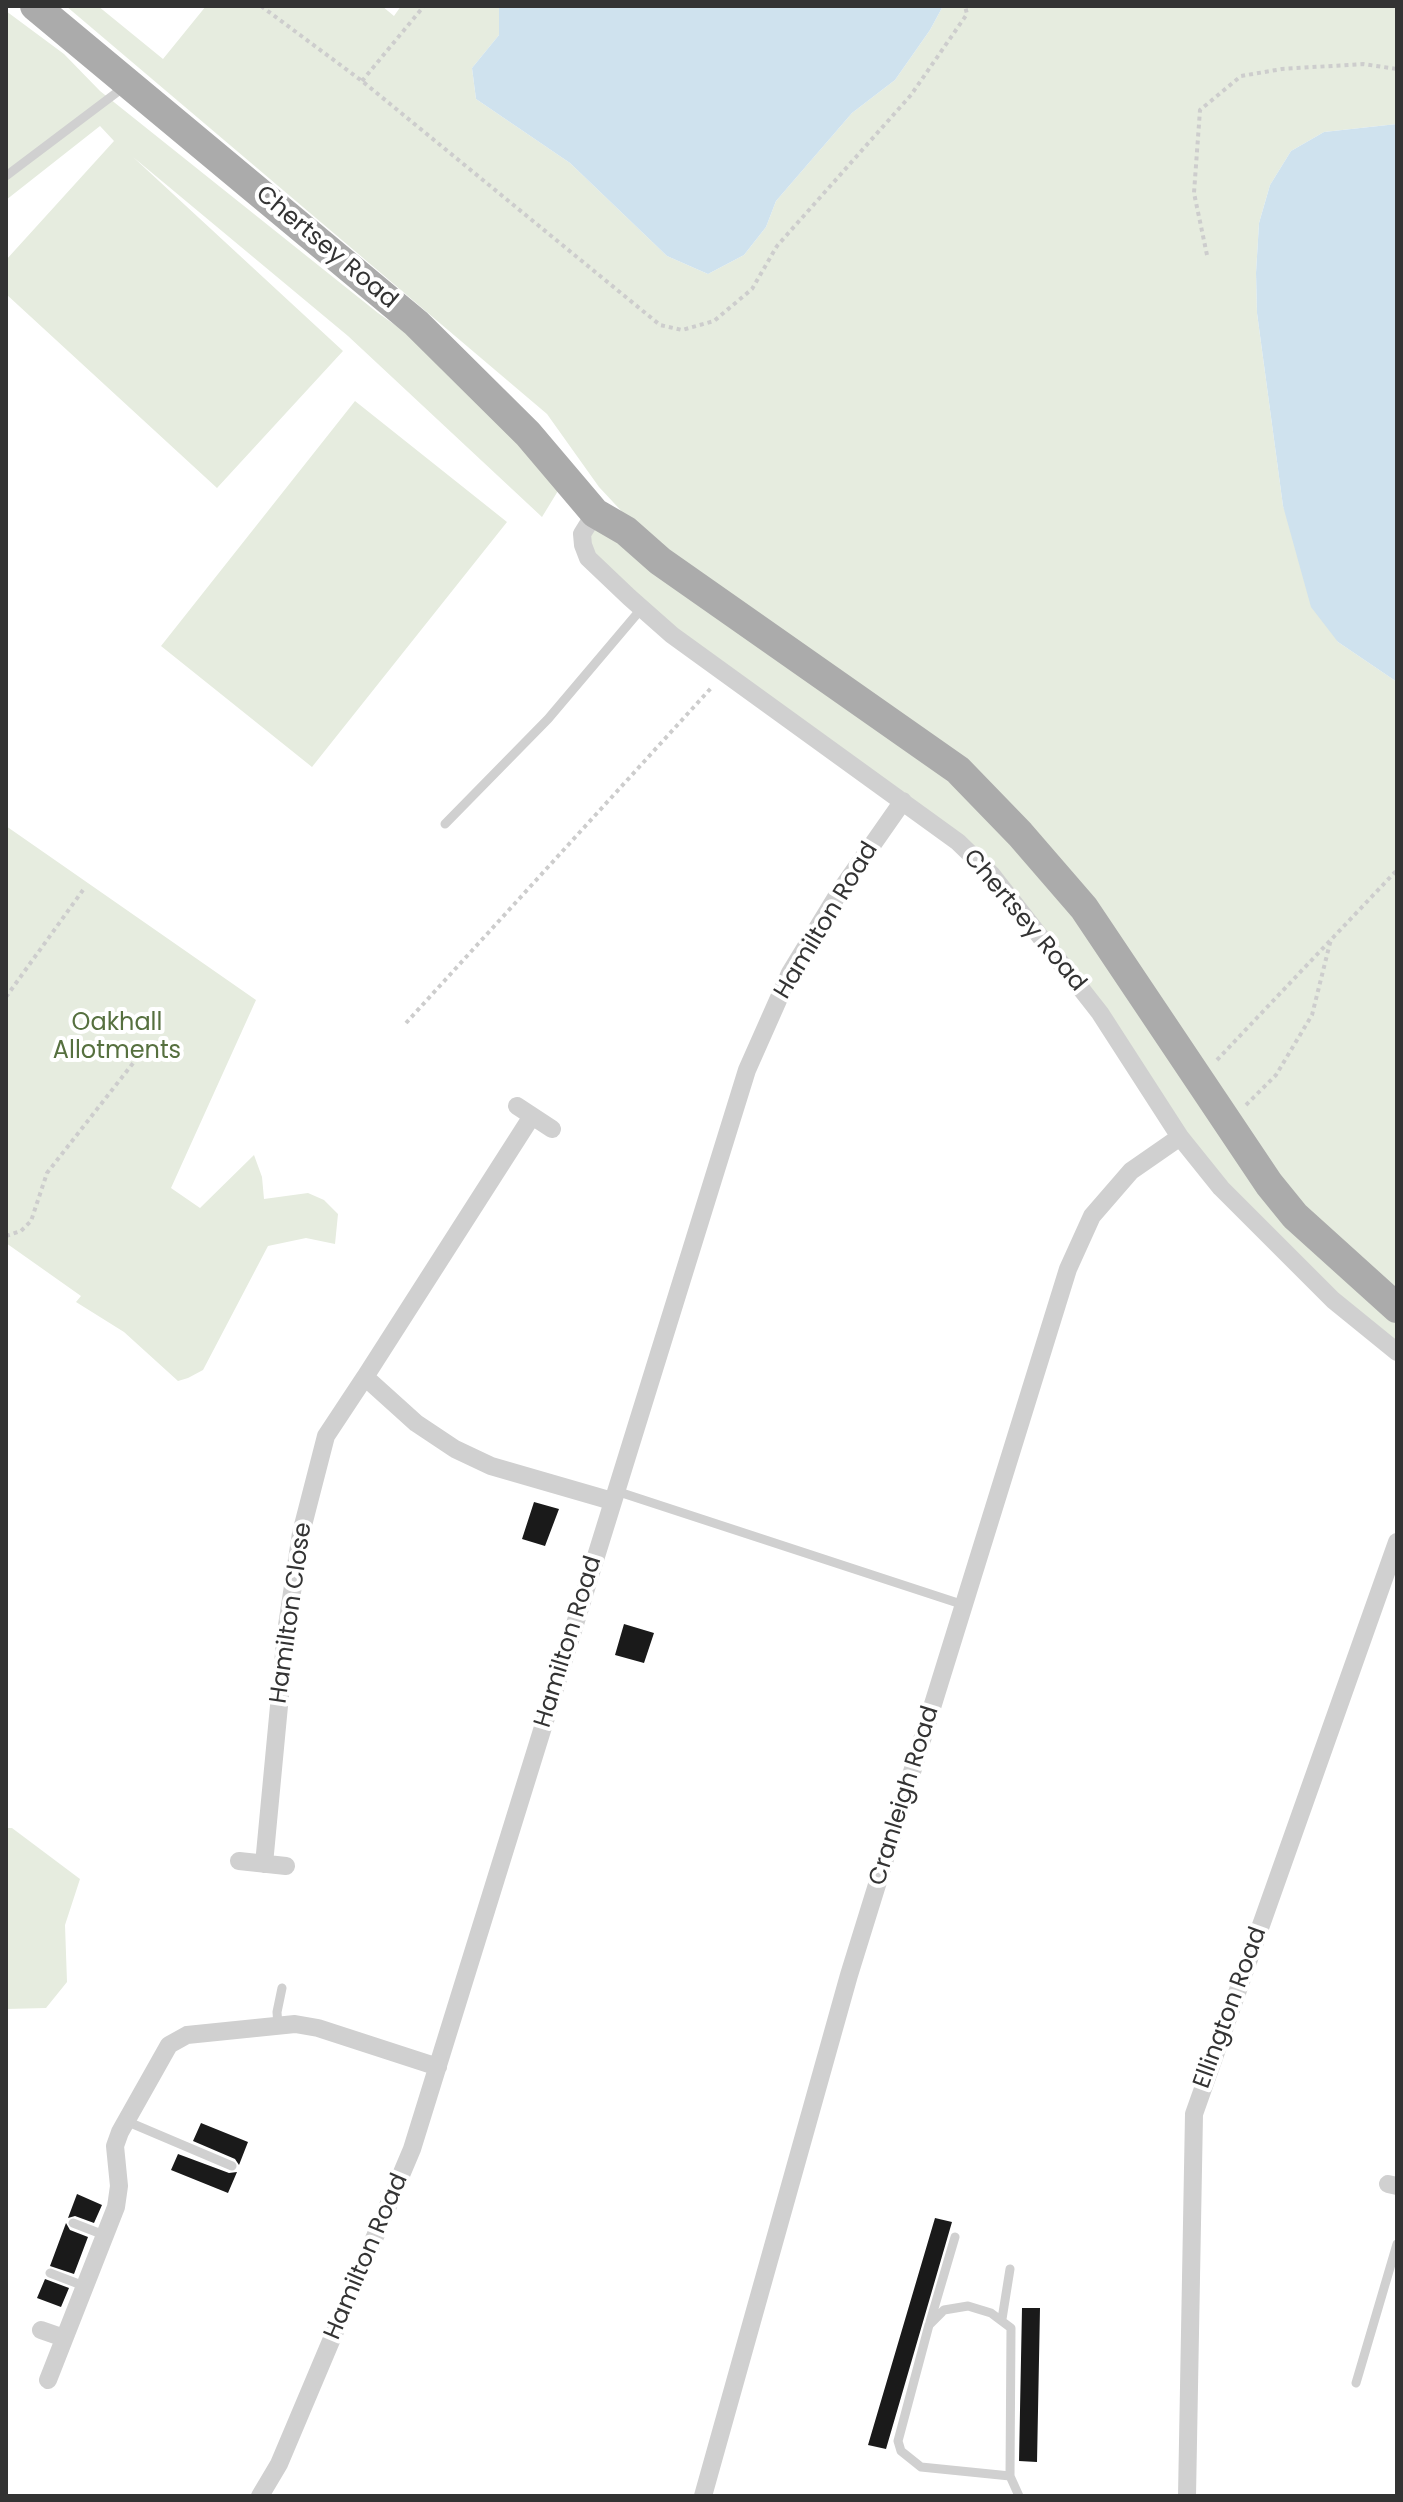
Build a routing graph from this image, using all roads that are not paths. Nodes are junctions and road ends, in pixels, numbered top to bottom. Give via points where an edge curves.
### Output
1 (35, 6) edge
2 (127, 85) junction
3 (6, 176) edge
4 (595, 513) junction
5 (642, 608) junction
6 (903, 801) junction
7 (445, 824) dead end
8 (552, 1129) dead end
9 (1180, 1137) junction
10 (1397, 1308) edge
11 (1397, 1352) edge
12 (365, 1377) junction
13 (614, 1496) junction
14 (1397, 1542) edge
15 (964, 1605) junction
16 (239, 1861) dead end
17 (264, 1864) junction
18 (286, 1866) dead end
19 (282, 1988) dead end
20 (278, 2026) junction
21 (438, 2067) junction
22 (126, 2121) junction
23 (232, 2166) dead end
24 (73, 2223) dead end
25 (104, 2235) junction
26 (955, 2237) dead end
27 (1397, 2244) edge
28 (1010, 2269) dead end
29 (50, 2273) dead end
30 (84, 2286) junction
31 (1002, 2319) junction
32 (929, 2325) junction
33 (41, 2330) dead end
34 (64, 2338) junction
35 (48, 2380) dead end
36 (1356, 2383) dead end
37 (1010, 2476) junction
38 (260, 2496) edge
39 (703, 2496) edge
40 (1019, 2496) edge
41 (1187, 2496) edge

1 - 2 main road, Chertsey Road
2 - 3 lane
2 - 4 main road, Chertsey Road via 451,355
4 - 5 street, Chertsey Road via 582,534 588,558
4 - 10 main road, Chertsey Road via 958,770 1084,908 1295,1216
5 - 6 street, Chertsey Road
5 - 7 lane via 548,719
6 - 9 street, Chertsey Road via 958,842 1020,908 1100,1013
6 - 13 street, Hamilton Road via 790,973 747,1070
8 - 12 street, Hamilton Close via 524,1111
9 - 11 street, Chertsey Road via 1221,1188 1333,1300
9 - 15 street, Cranleigh Road via 1131,1171 1092,1216 1068,1269
12 - 13 street via 416,1423 455,1449 491,1466
12 - 17 street, Hamilton Close via 326,1436 301,1533
13 - 15 lane
13 - 21 street, Hamilton Road
14 - 41 street, Ellington Road via 1194,2114
15 - 39 street, Cranleigh Road via 849,1975
16 - 17 street
17 - 18 street
19 - 20 lane
20 - 21 street via 318,2028
20 - 22 street via 187,2035 169,2045
21 - 38 street, Hamilton Road via 377,2235 279,2464
22 - 23 lane
22 - 25 street via 115,2146 116,2207
24 - 25 lane
25 - 30 street
26 - 32 lane
27 - 36 lane
28 - 31 lane
29 - 30 lane
30 - 34 street
31 - 32 lane via 968,2306 944,2310
31 - 37 lane via 1011,2328
32 - 37 lane via 898,2441 901,2451 921,2467
33 - 34 street
34 - 35 street
37 - 40 lane

